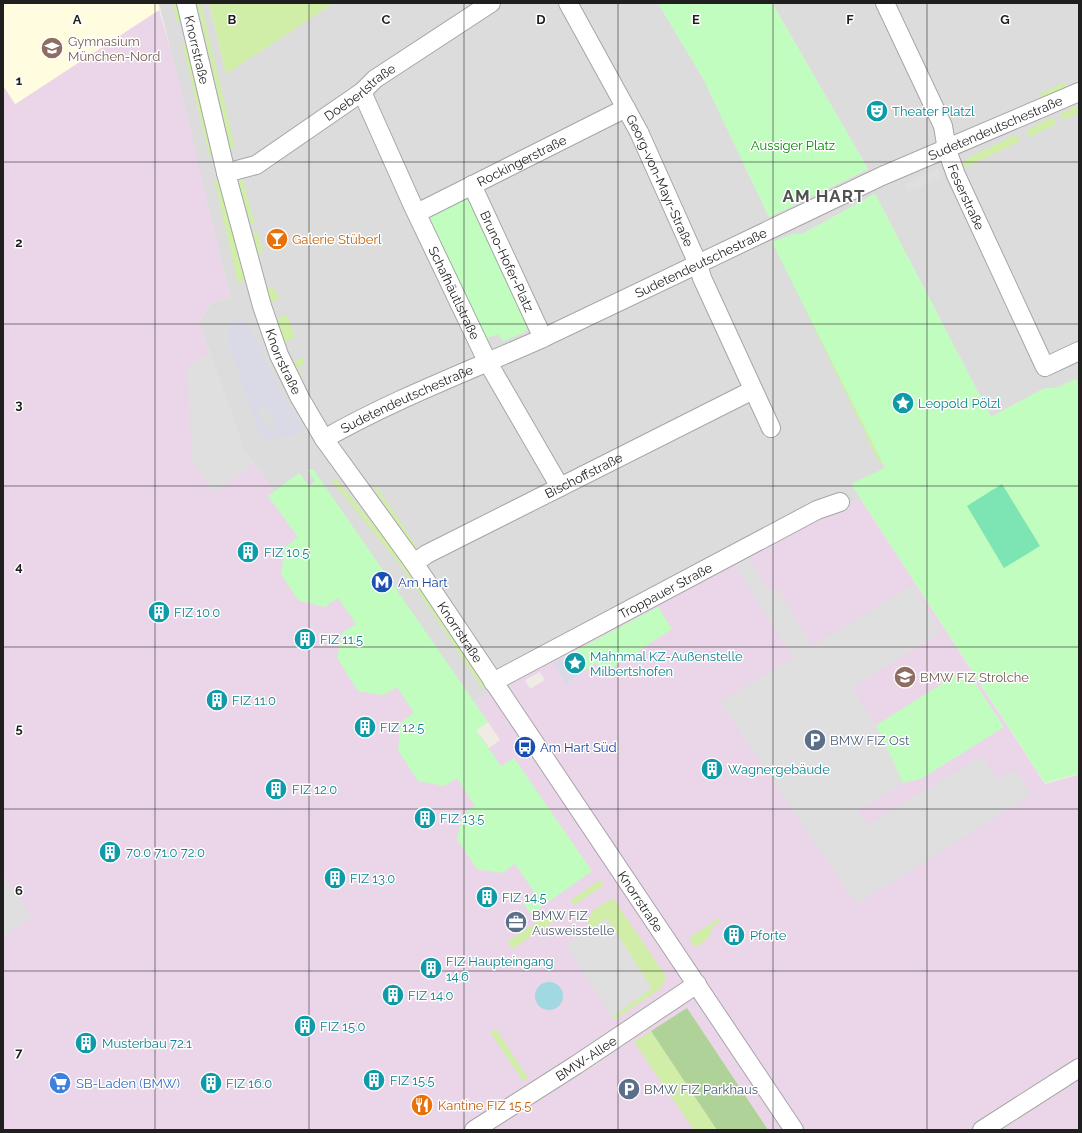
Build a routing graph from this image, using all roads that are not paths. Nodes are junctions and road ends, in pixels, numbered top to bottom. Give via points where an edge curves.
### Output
1 (186, 3) edge
2 (491, 3) edge
3 (568, 3) edge
4 (885, 3) edge
5 (362, 92) junction
6 (1079, 92) edge
7 (626, 108) junction
8 (947, 150) junction
9 (226, 173) junction
10 (472, 185) junction
11 (417, 213) junction
12 (698, 264) junction
13 (543, 338) junction
14 (1077, 356) edge
15 (487, 361) junction
16 (754, 390) junction
17 (770, 428) dead end
18 (324, 439) junction
19 (560, 487) junction
20 (840, 502) dead end
21 (414, 563) junction
22 (493, 682) junction
23 (697, 984) junction
24 (1079, 1068) edge
25 (474, 1130) edge
26 (794, 1130) edge
27 (982, 1130) edge

1 - 9 street, Knorrstraße
2 - 5 street, Doeberlstraße via 375,79
3 - 7 street, Georg-von-Mayr-Straße
4 - 8 street, Feserstraße via 943,126
5 - 9 street, Doeberlstraße via 256,165
5 - 11 street, Schafhäutlstraße
6 - 8 street, Sudetendeutschestraße
7 - 10 street, Rockingerstraße
7 - 12 street, Georg-von-Mayr-Straße
8 - 12 street, Sudetendeutschestraße via 882,176
8 - 14 street, Feserstraße via 1001,276 1045,367
9 - 18 street, Knorrstraße via 273,340 300,398
10 - 11 street, Rockingerstraße
10 - 13 street, Bruno-Hofer-Platz
11 - 15 street, Schafhäutlstraße
12 - 13 street, Sudetendeutschestraße
12 - 16 street, Georg-von-Mayr-Straße via 702,278
13 - 15 street, Sudetendeutschestraße
15 - 18 street, Sudetendeutschestraße via 359,419
15 - 19 street, Schafhäutlstraße
16 - 17 street, Georg-von-Mayr-Straße
16 - 19 street, Bischoffstraße
18 - 21 street, Knorrstraße
19 - 21 street, Bischoffstraße
20 - 22 street, Troppauer Straße via 817,510
21 - 22 street, Knorrstraße
22 - 23 street, Knorrstraße
23 - 25 street, BMW-Allee
23 - 26 street, Knorrstraße
24 - 27 street

